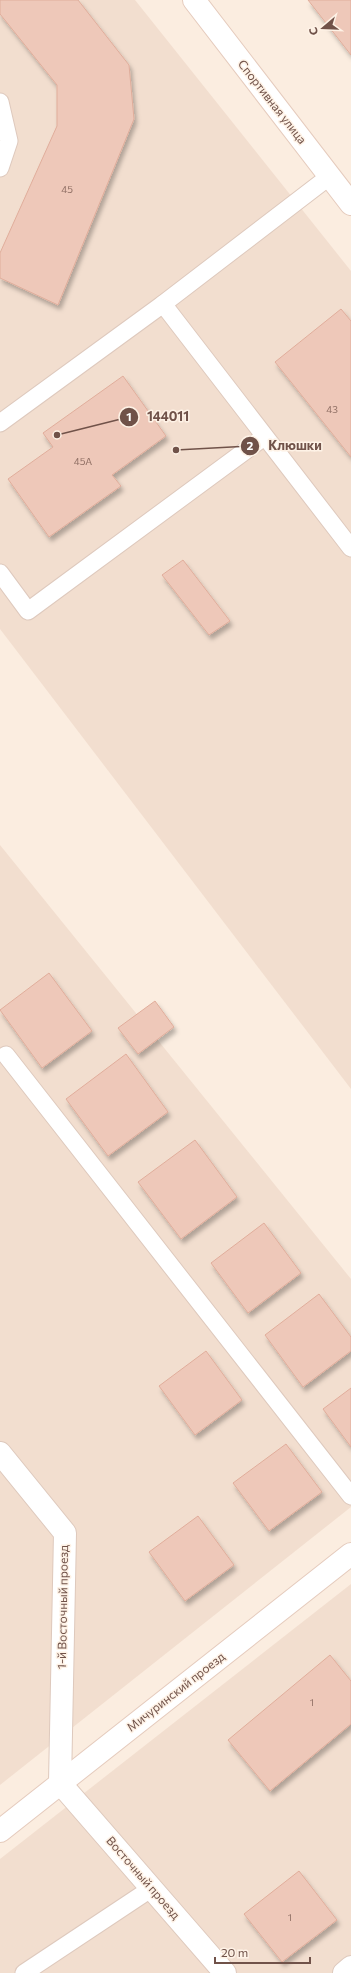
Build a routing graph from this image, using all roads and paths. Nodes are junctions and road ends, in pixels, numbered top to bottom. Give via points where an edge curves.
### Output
1 (194, 0) edge
2 (0, 102) edge
3 (0, 168) edge
4 (330, 176) junction
5 (351, 204) edge
6 (162, 304) junction
7 (0, 423) edge
8 (264, 437) junction
9 (351, 548) edge
10 (0, 573) edge
11 (6, 1055) dead end
12 (0, 1453) edge
13 (351, 1496) edge
14 (351, 1554) edge
15 (60, 1784) junction
16 (0, 1831) edge
17 (152, 1888) junction
18 (351, 1967) edge
19 (24, 1973) edge
20 (225, 1973) edge
21 (344, 1973) edge

1 - 4 street, Спортивная улица
2 - 3 lane via 9,141
4 - 5 street, Спортивная улица
4 - 6 lane
6 - 7 lane
6 - 8 lane
8 - 9 lane
8 - 10 lane via 28,611
11 - 13 lane
12 - 15 street, 1-й Восточный проезд via 65,1533
14 - 15 street, Мичуринский проезд
15 - 16 street, Мичуринский проезд
15 - 17 street, Восточный проезд
17 - 19 lane
17 - 20 street, Восточный проезд
18 - 21 street

